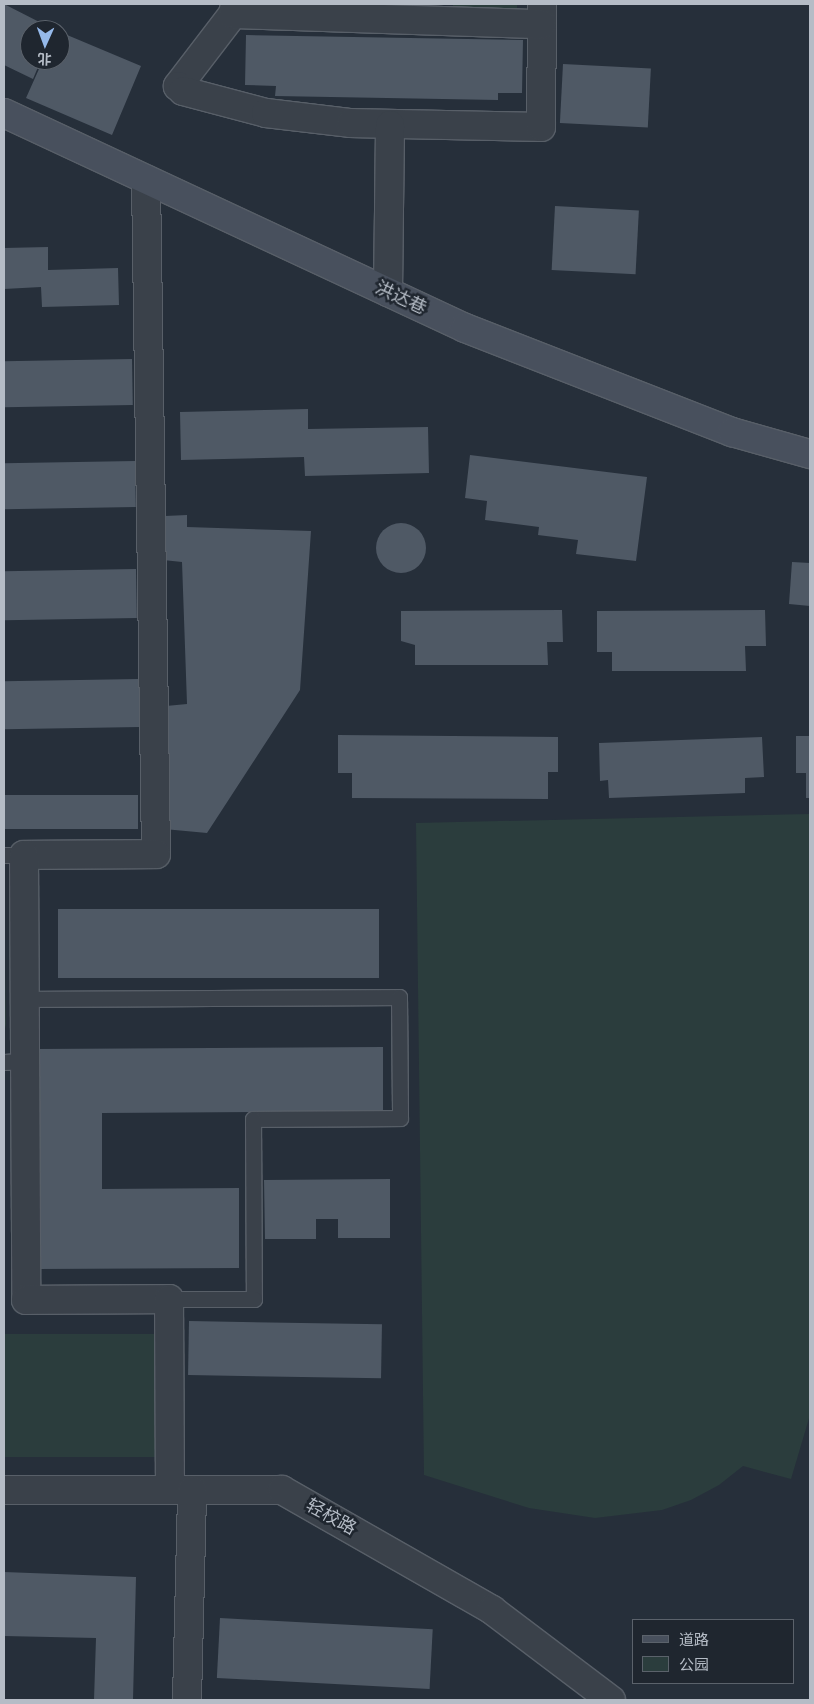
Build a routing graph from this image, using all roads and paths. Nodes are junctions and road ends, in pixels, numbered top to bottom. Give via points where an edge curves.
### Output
1 (234, 9) edge
2 (542, 14) edge
3 (4, 113) edge
4 (390, 125) junction
5 (146, 180) junction
6 (388, 292) junction
7 (810, 454) edge
8 (14, 855) edge
9 (25, 998) junction
10 (14, 1061) edge
11 (169, 1299) junction
12 (4, 1490) edge
13 (181, 1490) junction
14 (187, 1700) edge
15 (611, 1700) edge

1 - 2 street
1 - 4 street via 178,86 182,91 266,113
2 - 4 street via 541,126
3 - 5 street, 洪达巷
4 - 6 street
5 - 6 street, 洪达巷
5 - 8 street via 156,854
6 - 7 street, 洪达巷 via 465,328 732,432
8 - 9 street
9 - 10 street
9 - 11 lane via 399,997 400,1118 253,1119 254,1299
10 - 11 street via 26,1300
11 - 13 street
12 - 13 street, 轻校路
13 - 14 street
13 - 15 street, 轻校路 via 282,1490 492,1610

